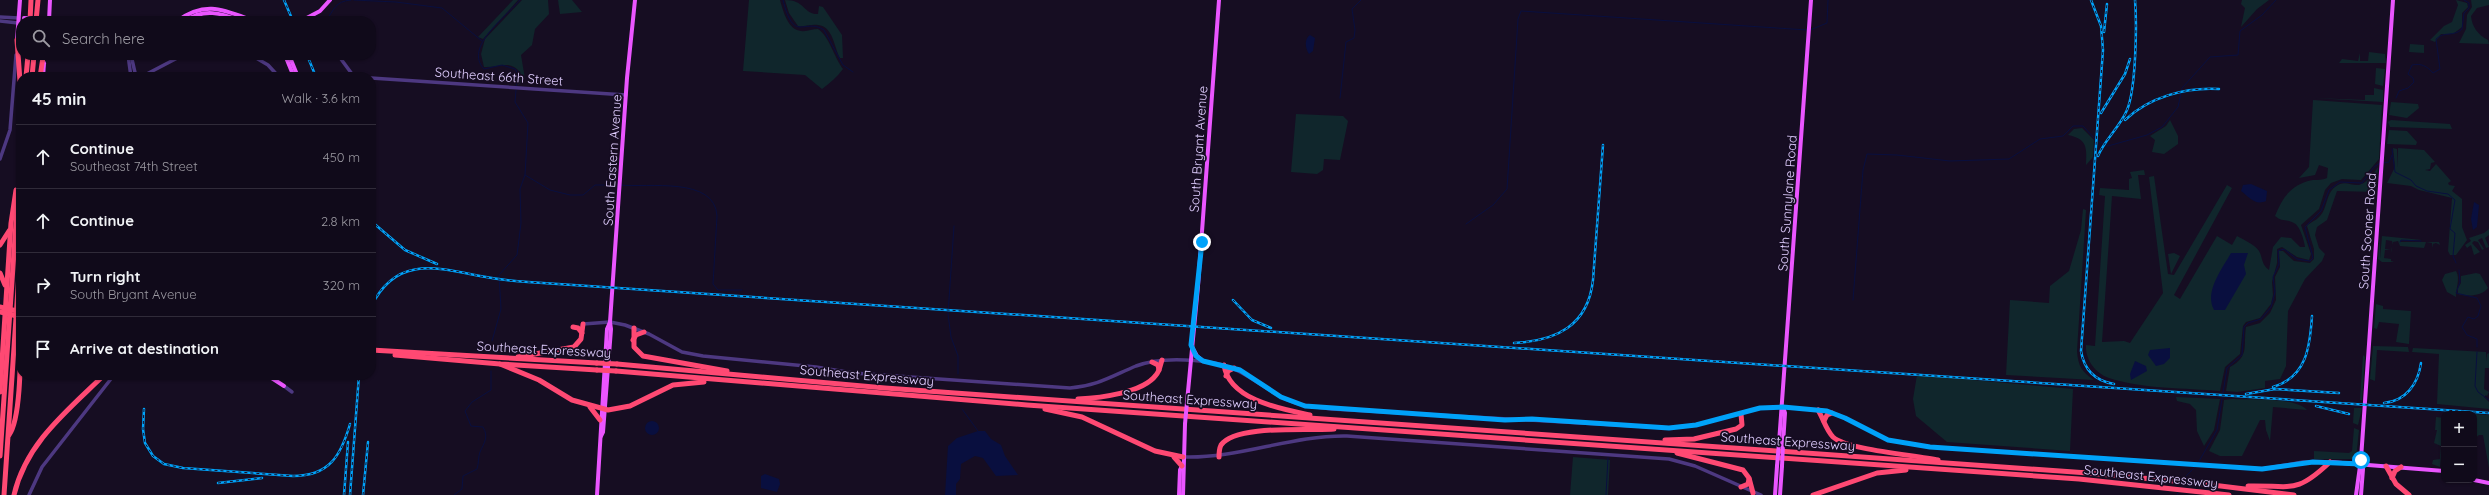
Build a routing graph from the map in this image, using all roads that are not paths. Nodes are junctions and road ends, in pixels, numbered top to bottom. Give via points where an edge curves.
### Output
1 (20, 0) edge
2 (31, 0) edge
3 (38, 0) edge
4 (50, 0) edge
5 (330, 0) edge
6 (635, 0) edge
7 (1219, 0) edge
8 (1811, 0) edge
9 (2393, 0) edge
10 (313, 15) edge
11 (19, 16) edge
12 (30, 16) edge
13 (36, 16) edge
14 (49, 16) edge
15 (184, 16) edge
16 (195, 16) edge
17 (228, 16) edge
18 (239, 16) edge
19 (0, 17) edge
20 (16, 18) edge
21 (0, 21) edge
22 (16, 23) edge
23 (16, 55) edge
24 (18, 60) edge
25 (28, 60) edge
26 (34, 60) edge
27 (44, 60) edge
28 (129, 60) edge
29 (132, 60) edge
30 (173, 60) edge
31 (260, 60) edge
32 (287, 60) edge
33 (291, 60) edge
34 (342, 60) edge
35 (19, 72) edge
36 (26, 72) edge
37 (32, 72) edge
38 (42, 72) edge
39 (130, 72) edge
40 (135, 72) edge
41 (151, 72) edge
42 (274, 72) edge
43 (292, 72) edge
44 (296, 72) edge
45 (351, 72) edge
46 (376, 78) edge
47 (626, 95) junction
48 (0, 160) edge
49 (16, 192) edge
50 (16, 217) edge
51 (11, 223) junction
52 (0, 245) edge
53 (0, 273) edge
54 (7, 289) junction
55 (0, 307) edge
56 (16, 311) edge
57 (0, 312) edge
58 (16, 316) edge
59 (16, 317) edge
60 (610, 322) junction
61 (583, 324) joint
62 (4, 325) junction
63 (573, 327) dead end
64 (634, 328) junction
65 (644, 332) junction
66 (582, 333) junction
67 (0, 336) edge
68 (633, 341) junction
69 (1191, 345) junction
70 (376, 350) edge
71 (376, 353) edge
72 (508, 358) junction
73 (1162, 360) junction
74 (1190, 360) junction
75 (1203, 361) junction
76 (1152, 362) junction
77 (500, 364) junction
78 (1224, 365) junction
79 (1234, 368) junction
80 (1159, 370) junction
81 (744, 376) junction
82 (1226, 377) junction
83 (19, 380) edge
84 (99, 380) edge
85 (110, 380) edge
86 (275, 380) edge
87 (723, 380) junction
88 (284, 386) joint
89 (0, 392) edge
90 (292, 392) dead end
91 (1045, 399) junction
92 (1027, 405) junction
93 (590, 406) junction
94 (1783, 407) junction
95 (603, 408) junction
96 (1818, 410) junction
97 (1832, 413) junction
98 (1742, 414) junction
99 (1329, 419) junction
100 (600, 420) junction
101 (1824, 421) junction
102 (1352, 428) junction
103 (8, 435) junction
104 (601, 436) junction
105 (1620, 440) junction
106 (1658, 449) junction
107 (0, 452) edge
108 (0, 456) edge
109 (1171, 456) junction
110 (1183, 457) junction
111 (1219, 457) junction
112 (2330, 462) junction
113 (1957, 464) junction
114 (2361, 464) junction
115 (1182, 466) junction
116 (1779, 466) junction
117 (2386, 466) junction
118 (2401, 467) junction
119 (1934, 469) junction
120 (2441, 471) edge
121 (1749, 478) junction
122 (2392, 478) junction
123 (2477, 481) edge
124 (2489, 483) edge
125 (1741, 487) junction
126 (2231, 487) junction
127 (2198, 491) junction
128 (1752, 492) junction
129 (4, 495) edge
130 (14, 495) edge
131 (29, 495) edge
132 (597, 495) edge
133 (1179, 495) edge
134 (1183, 495) edge
135 (1760, 495) edge
136 (1775, 495) edge
137 (1780, 495) edge
138 (1813, 495) edge
139 (2213, 495) edge
140 (2229, 495) edge
141 (2294, 495) edge
142 (2356, 495) edge
143 (2361, 495) edge
144 (2409, 495) edge

1 - 11 main road
2 - 12 highway
3 - 13 highway
4 - 14 main road
5 - 10 main road
6 - 47 main road, South Eastern Avenue
7 - 69 main road, South Bryant Avenue via 1198,286
8 - 94 main road, South Sunnylane Road
9 - 114 main road, South Sooner Road
15 - 18 main road via 208,8
16 - 17 main road via 208,12
19 - 20 street
21 - 22 street
23 - 48 street via 12,114
24 - 35 highway
25 - 36 highway
26 - 37 highway
27 - 38 highway
28 - 39 street
29 - 40 street
30 - 41 street
31 - 42 street
32 - 43 main road
33 - 44 main road
34 - 45 street
46 - 47 street, Southeast 66th Street
47 - 60 main road, South Eastern Avenue
49 - 51 highway
50 - 107 highway
51 - 52 highway
51 - 54 highway
53 - 54 highway
54 - 62 highway
55 - 56 highway, bridge
57 - 58 highway, bridge
59 - 103 highway
60 - 61 street
60 - 64 street
60 - 95 main road, South Eastern Avenue via 607,329
61 - 66 highway
62 - 67 highway
62 - 89 highway
63 - 66 highway
64 - 65 street
64 - 68 highway
65 - 68 highway via 636,335
65 - 76 street via 682,352 703,356 816,367 853,374 1055,388 1096,384 1136,366
66 - 72 highway via 580,342 571,348
68 - 81 highway via 635,349 646,357
69 - 74 main road, South Bryant Avenue
69 - 75 main road via 1196,356
70 - 72 highway, Southeast Expressway
71 - 77 highway, Southeast Expressway
72 - 81 highway, Southeast Expressway, bridge via 617,364
73 - 74 street
73 - 76 street
73 - 80 highway
74 - 75 street
74 - 110 main road, South Bryant Avenue, bridge
75 - 78 street
76 - 80 highway via 1158,365
77 - 87 highway, Southeast Expressway, bridge
77 - 93 highway via 532,376 572,400
78 - 79 street
78 - 82 highway
79 - 82 highway via 1228,371
79 - 98 street via 1290,401 1332,409 1669,428
80 - 91 highway via 1151,380 1121,393 1092,398
81 - 91 highway, Southeast Expressway
82 - 99 highway via 1243,391 1265,403
83 - 103 highway via 14,428
84 - 130 highway via 51,426 34,447
85 - 131 street via 42,466
86 - 88 main road
87 - 92 highway, Southeast Expressway
87 - 95 highway via 679,384 630,406
88 - 90 street
91 - 99 highway, Southeast Expressway
92 - 102 highway, Southeast Expressway
92 - 109 highway via 1082,417
93 - 95 highway
93 - 100 highway via 597,412
94 - 96 street
94 - 98 street via 1760,408
94 - 116 main road, South Sunnylane Road, bridge via 1780,413
95 - 100 main road, South Eastern Avenue
95 - 104 main road, South Eastern Avenue
96 - 97 street
96 - 101 highway
97 - 101 highway via 1827,415
97 - 112 street via 1888,440 1906,444 2262,469 2303,462
98 - 105 highway via 1741,426 1733,430 1684,440
99 - 105 highway, Southeast Expressway
100 - 104 main road, South Eastern Avenue
101 - 113 highway via 1831,434 1838,440
102 - 106 highway, Southeast Expressway
102 - 111 highway via 1272,430 1244,434 1224,441 1220,447
103 - 129 highway
104 - 132 main road, South Eastern Avenue
105 - 113 highway, Southeast Expressway
106 - 119 highway, Southeast Expressway
106 - 121 highway via 1739,468
107 - 108 highway
109 - 110 highway
109 - 115 highway
110 - 111 street
110 - 115 main road, South Bryant Avenue
111 - 125 street via 1300,440 1347,436 1669,459 1695,466
112 - 114 main road
112 - 126 highway via 2301,485
113 - 126 highway, Southeast Expressway via 2126,476
114 - 117 main road
114 - 142 main road, South Sooner Road
114 - 143 main road, South Sooner Road
115 - 133 main road, South Bryant Avenue
115 - 134 main road, South Bryant Avenue
116 - 136 main road, South Sunnylane Road
116 - 137 main road, South Sunnylane Road
117 - 118 main road
117 - 122 highway
118 - 120 main road
118 - 122 highway via 2395,471
119 - 127 highway, Southeast Expressway
119 - 138 highway via 1882,472
121 - 125 highway via 1748,484
121 - 128 highway
122 - 144 highway
123 - 124 main road
125 - 128 street
126 - 141 highway, Southeast Expressway
127 - 139 highway
127 - 140 highway, Southeast Expressway
128 - 135 street

